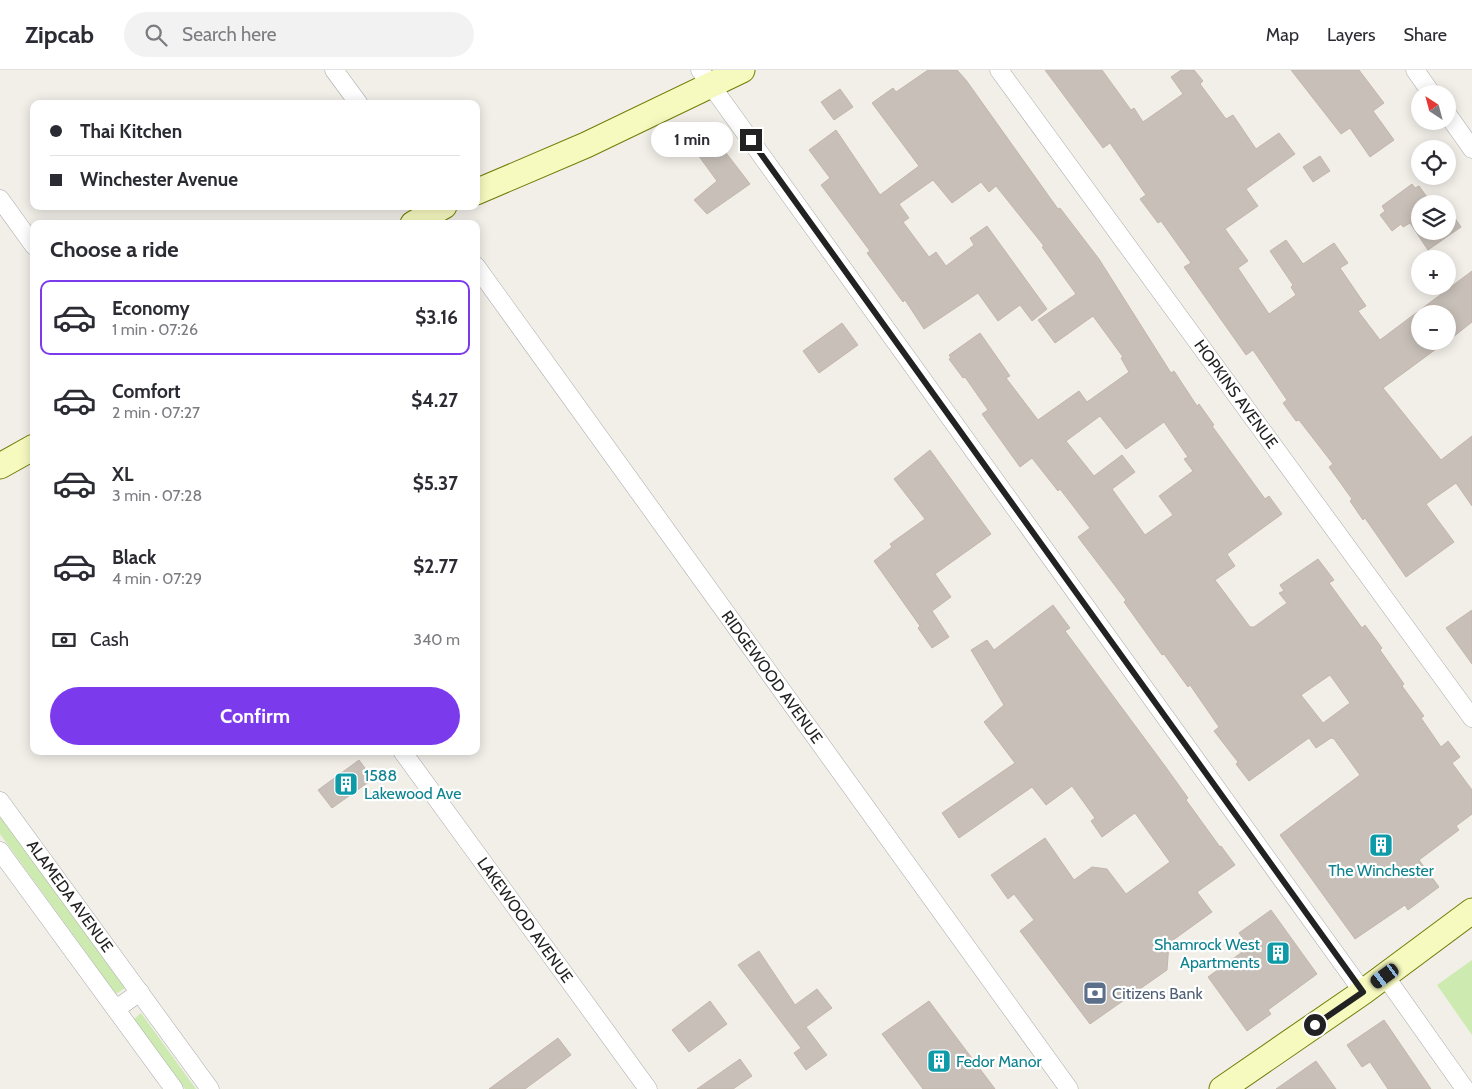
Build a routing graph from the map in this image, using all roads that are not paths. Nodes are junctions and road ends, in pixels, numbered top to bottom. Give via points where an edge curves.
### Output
1 (334, 70) edge
2 (742, 70) edge
3 (999, 70) edge
4 (1415, 70) edge
5 (706, 78) edge
6 (1426, 85) edge
7 (356, 100) edge
8 (1456, 126) edge
9 (1472, 149) edge
10 (480, 190) edge
11 (0, 199) edge
12 (440, 212) edge
13 (422, 220) edge
14 (30, 240) edge
15 (480, 272) edge
16 (30, 449) edge
17 (0, 466) edge
18 (1472, 718) edge
19 (405, 755) edge
20 (0, 801) edge
21 (0, 851) edge
22 (1472, 911) edge
23 (1385, 976) junction
24 (140, 992) junction
25 (1363, 992) junction
26 (116, 1009) junction
27 (174, 1089) edge
28 (210, 1089) edge
29 (648, 1089) edge
30 (1068, 1089) edge
31 (1222, 1089) edge
32 (1465, 1089) edge

1 - 7 street
2 - 5 street
3 - 18 street, HOPKINS AVENUE
4 - 6 street
5 - 10 street via 586,145
5 - 25 street
8 - 9 street
11 - 14 street
12 - 13 street
15 - 30 street, RIDGEWOOD AVENUE
16 - 17 street
19 - 29 street, LAKEWOOD AVENUE
20 - 24 street, ALAMEDA AVENUE
21 - 26 street, ALAMEDA AVENUE
22 - 23 street
23 - 25 street
23 - 32 street
24 - 26 street
24 - 28 street, ALAMEDA AVENUE
25 - 31 street
26 - 27 street, ALAMEDA AVENUE

